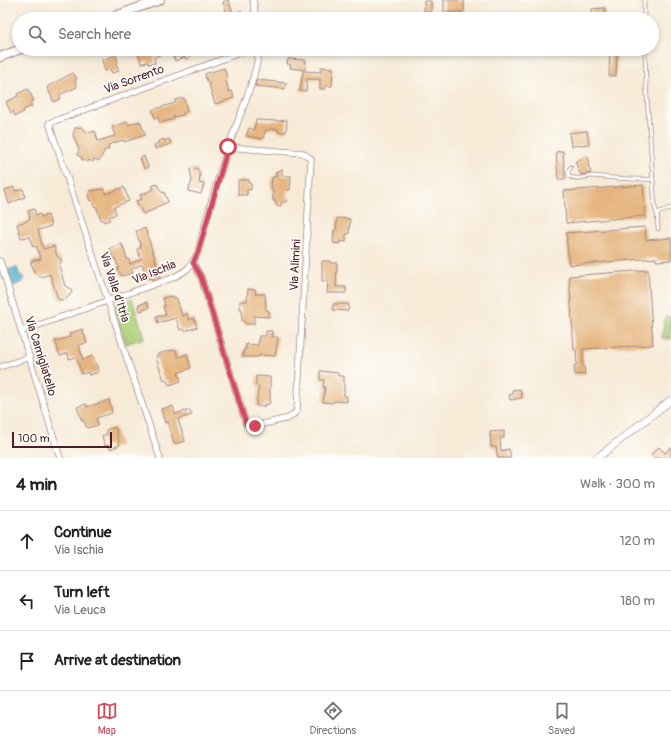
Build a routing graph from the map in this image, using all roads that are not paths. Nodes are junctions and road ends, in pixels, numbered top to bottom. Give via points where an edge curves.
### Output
1 (253, 0) edge
2 (644, 0) edge
3 (155, 1) edge
4 (125, 12) edge
5 (255, 12) edge
6 (644, 12) edge
7 (12, 52) edge
8 (231, 56) edge
9 (258, 56) edge
10 (645, 56) edge
11 (0, 57) edge
12 (48, 123) joint
13 (228, 147) junction
14 (571, 167) dead end
15 (653, 179) junction
16 (671, 208) edge
17 (658, 213) junction
18 (658, 229) dead end
19 (0, 261) edge
20 (193, 263) junction
21 (108, 301) junction
22 (22, 331) junction
23 (30, 357) junction
24 (0, 367) edge
25 (671, 400) edge
26 (60, 458) edge
27 (160, 458) edge
28 (597, 458) edge

1 - 5 street
2 - 6 lane
3 - 4 main road
7 - 11 main road
8 - 12 street, Via Sorrento
9 - 13 street, Via Ischia
10 - 15 lane
12 - 21 street, Via Valle d'Itria
13 - 20 street, Via Ischia
13 - 20 street, Via Alimini via 303,154 311,159 297,411 289,418 255,426 246,424 201,277
14 - 15 lane via 568,171 569,176 574,178 592,176
15 - 17 lane via 655,208
16 - 17 lane
17 - 18 lane
19 - 22 street, Via Camigliatello
20 - 21 street, Via Ischia via 187,270 172,278
21 - 22 street, Via Ischia
21 - 27 street, Via Valle d'Itria
22 - 23 street, Via Camigliatello
23 - 24 street
23 - 26 street, Via Camigliatello
25 - 28 street

